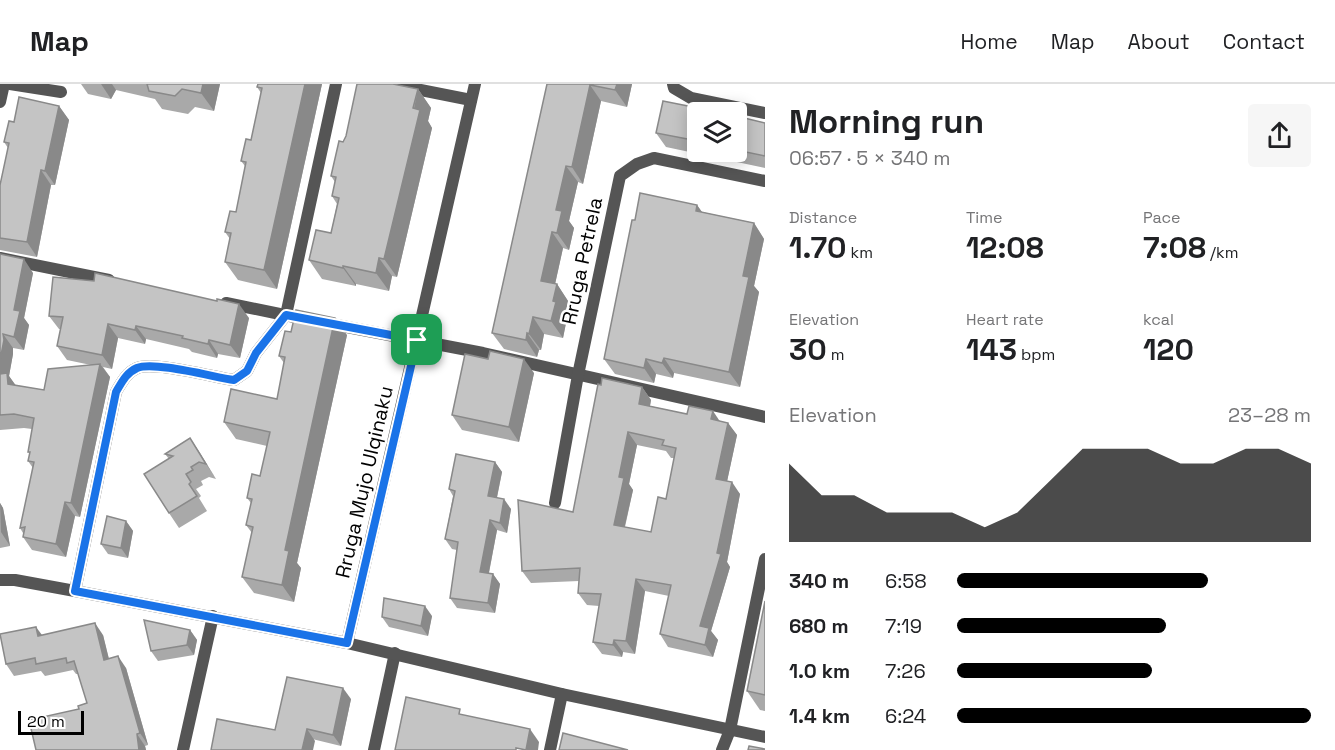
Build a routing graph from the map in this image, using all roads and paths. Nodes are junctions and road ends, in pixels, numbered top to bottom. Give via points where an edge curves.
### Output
1 (4, 84) edge
2 (10, 84) edge
3 (336, 84) edge
4 (391, 84) edge
5 (475, 84) edge
6 (673, 84) edge
7 (61, 92) dead end
8 (471, 100) junction
9 (0, 102) edge
10 (765, 113) edge
11 (765, 181) edge
12 (0, 258) edge
13 (126, 283) edge
14 (217, 302) edge
15 (286, 315) junction
16 (417, 340) junction
17 (578, 375) junction
18 (765, 417) edge
19 (555, 503) dead end
20 (765, 559) edge
21 (0, 579) edge
22 (75, 591) junction
23 (213, 616) junction
24 (347, 643) junction
25 (395, 653) junction
26 (562, 694) junction
27 (730, 730) junction
28 (765, 737) edge
29 (183, 750) edge
30 (374, 750) edge
31 (550, 750) edge
32 (722, 750) edge

1 - 9 street
2 - 7 street
3 - 15 street
4 - 8 street
5 - 8 street, Rruga Mujo Ulqinaku
6 - 10 street via 691,98
8 - 16 street, Rruga Mujo Ulqinaku
11 - 17 street, Rruga Petrela via 654,158 620,176
12 - 13 street
14 - 15 street
15 - 16 street
15 - 22 street via 247,371 234,380 155,366 138,368 124,377 116,392
16 - 17 street
16 - 24 street, Rruga Mujo Ulqinaku
17 - 18 street
17 - 19 street, Rruga Petrela
20 - 27 street
21 - 22 street
22 - 23 street
23 - 24 street
23 - 29 street
24 - 25 street
25 - 26 street
25 - 30 street
26 - 27 street
26 - 31 street
27 - 28 street
27 - 32 street

